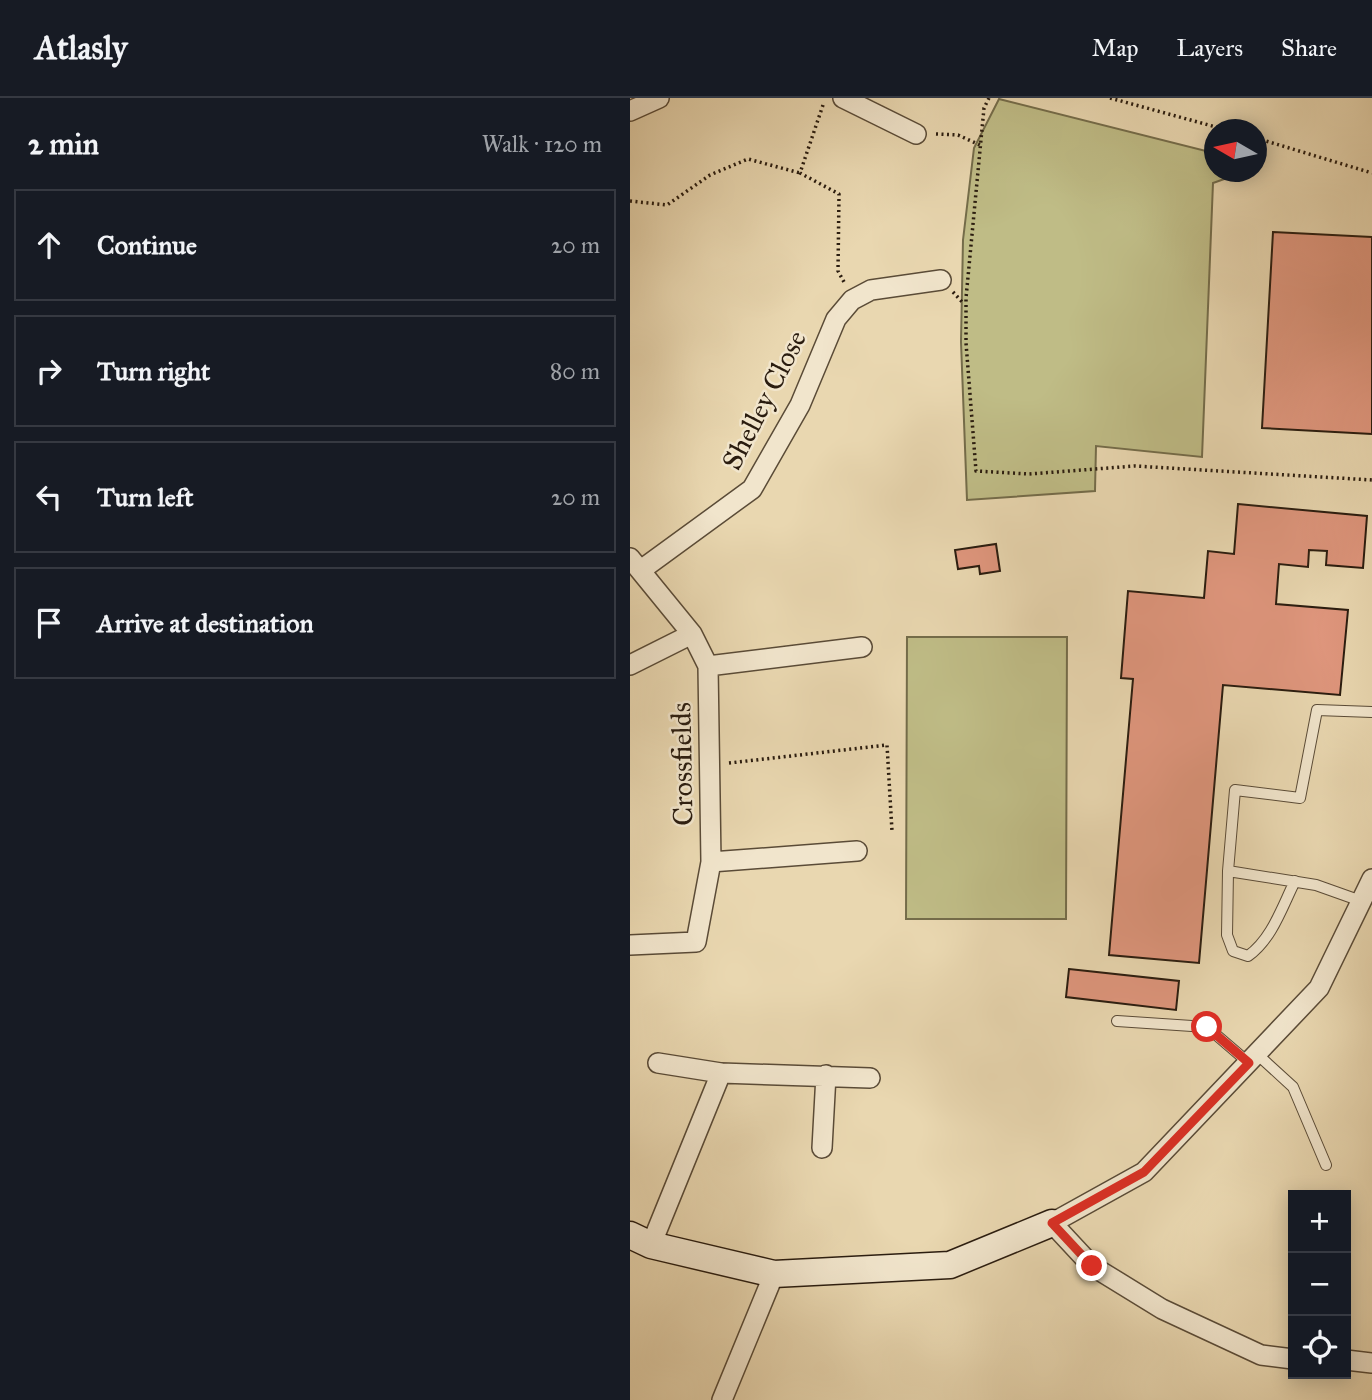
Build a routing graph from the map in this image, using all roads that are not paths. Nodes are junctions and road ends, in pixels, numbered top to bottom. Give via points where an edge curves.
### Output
1 (659, 98) edge
2 (844, 98) edge
3 (630, 111) edge
4 (916, 134) road end
5 (941, 280) dead end
6 (635, 564) edge
7 (692, 634) junction
8 (862, 647) dead end
9 (630, 664) edge
10 (708, 666) junction
11 (1372, 712) edge
12 (858, 851) dead end
13 (711, 862) junction
14 (1228, 871) junction
15 (1372, 879) edge
16 (1295, 881) junction
17 (1361, 901) junction
18 (630, 945) edge
19 (1117, 1021) dead end
20 (1253, 1058) junction
21 (658, 1063) dead end
22 (721, 1073) junction
23 (826, 1075) junction
24 (870, 1078) dead end
25 (822, 1148) dead end
26 (1326, 1165) dead end
27 (1052, 1223) junction
28 (640, 1240) edge
29 (774, 1274) junction
30 (1288, 1358) edge
31 (1351, 1361) edge
32 (1372, 1363) edge
33 (722, 1400) edge

1 - 3 street
2 - 4 street
5 - 6 street, Shelley Close via 871,290 852,300 836,319 800,405 752,489
6 - 7 street, Crossfields
7 - 9 street
7 - 10 street, Crossfields
8 - 10 street, Crossfields
10 - 13 street, Crossfields
11 - 14 lane via 1317,710 1300,798 1235,790
12 - 13 street, Crossfields
13 - 18 street, Crossfields via 696,942
14 - 16 lane
14 - 16 lane via 1227,936 1233,951 1248,956 1274,924
15 - 17 street
16 - 17 lane
17 - 20 street via 1320,988
19 - 20 lane via 1207,1027
20 - 26 lane via 1293,1087
20 - 27 street via 1144,1172
21 - 22 street
22 - 23 street
22 - 28 street
23 - 24 street
23 - 25 street
27 - 29 street via 950,1265
27 - 30 street via 1092,1266 1162,1309 1261,1355
28 - 29 street
29 - 33 street
31 - 32 street

